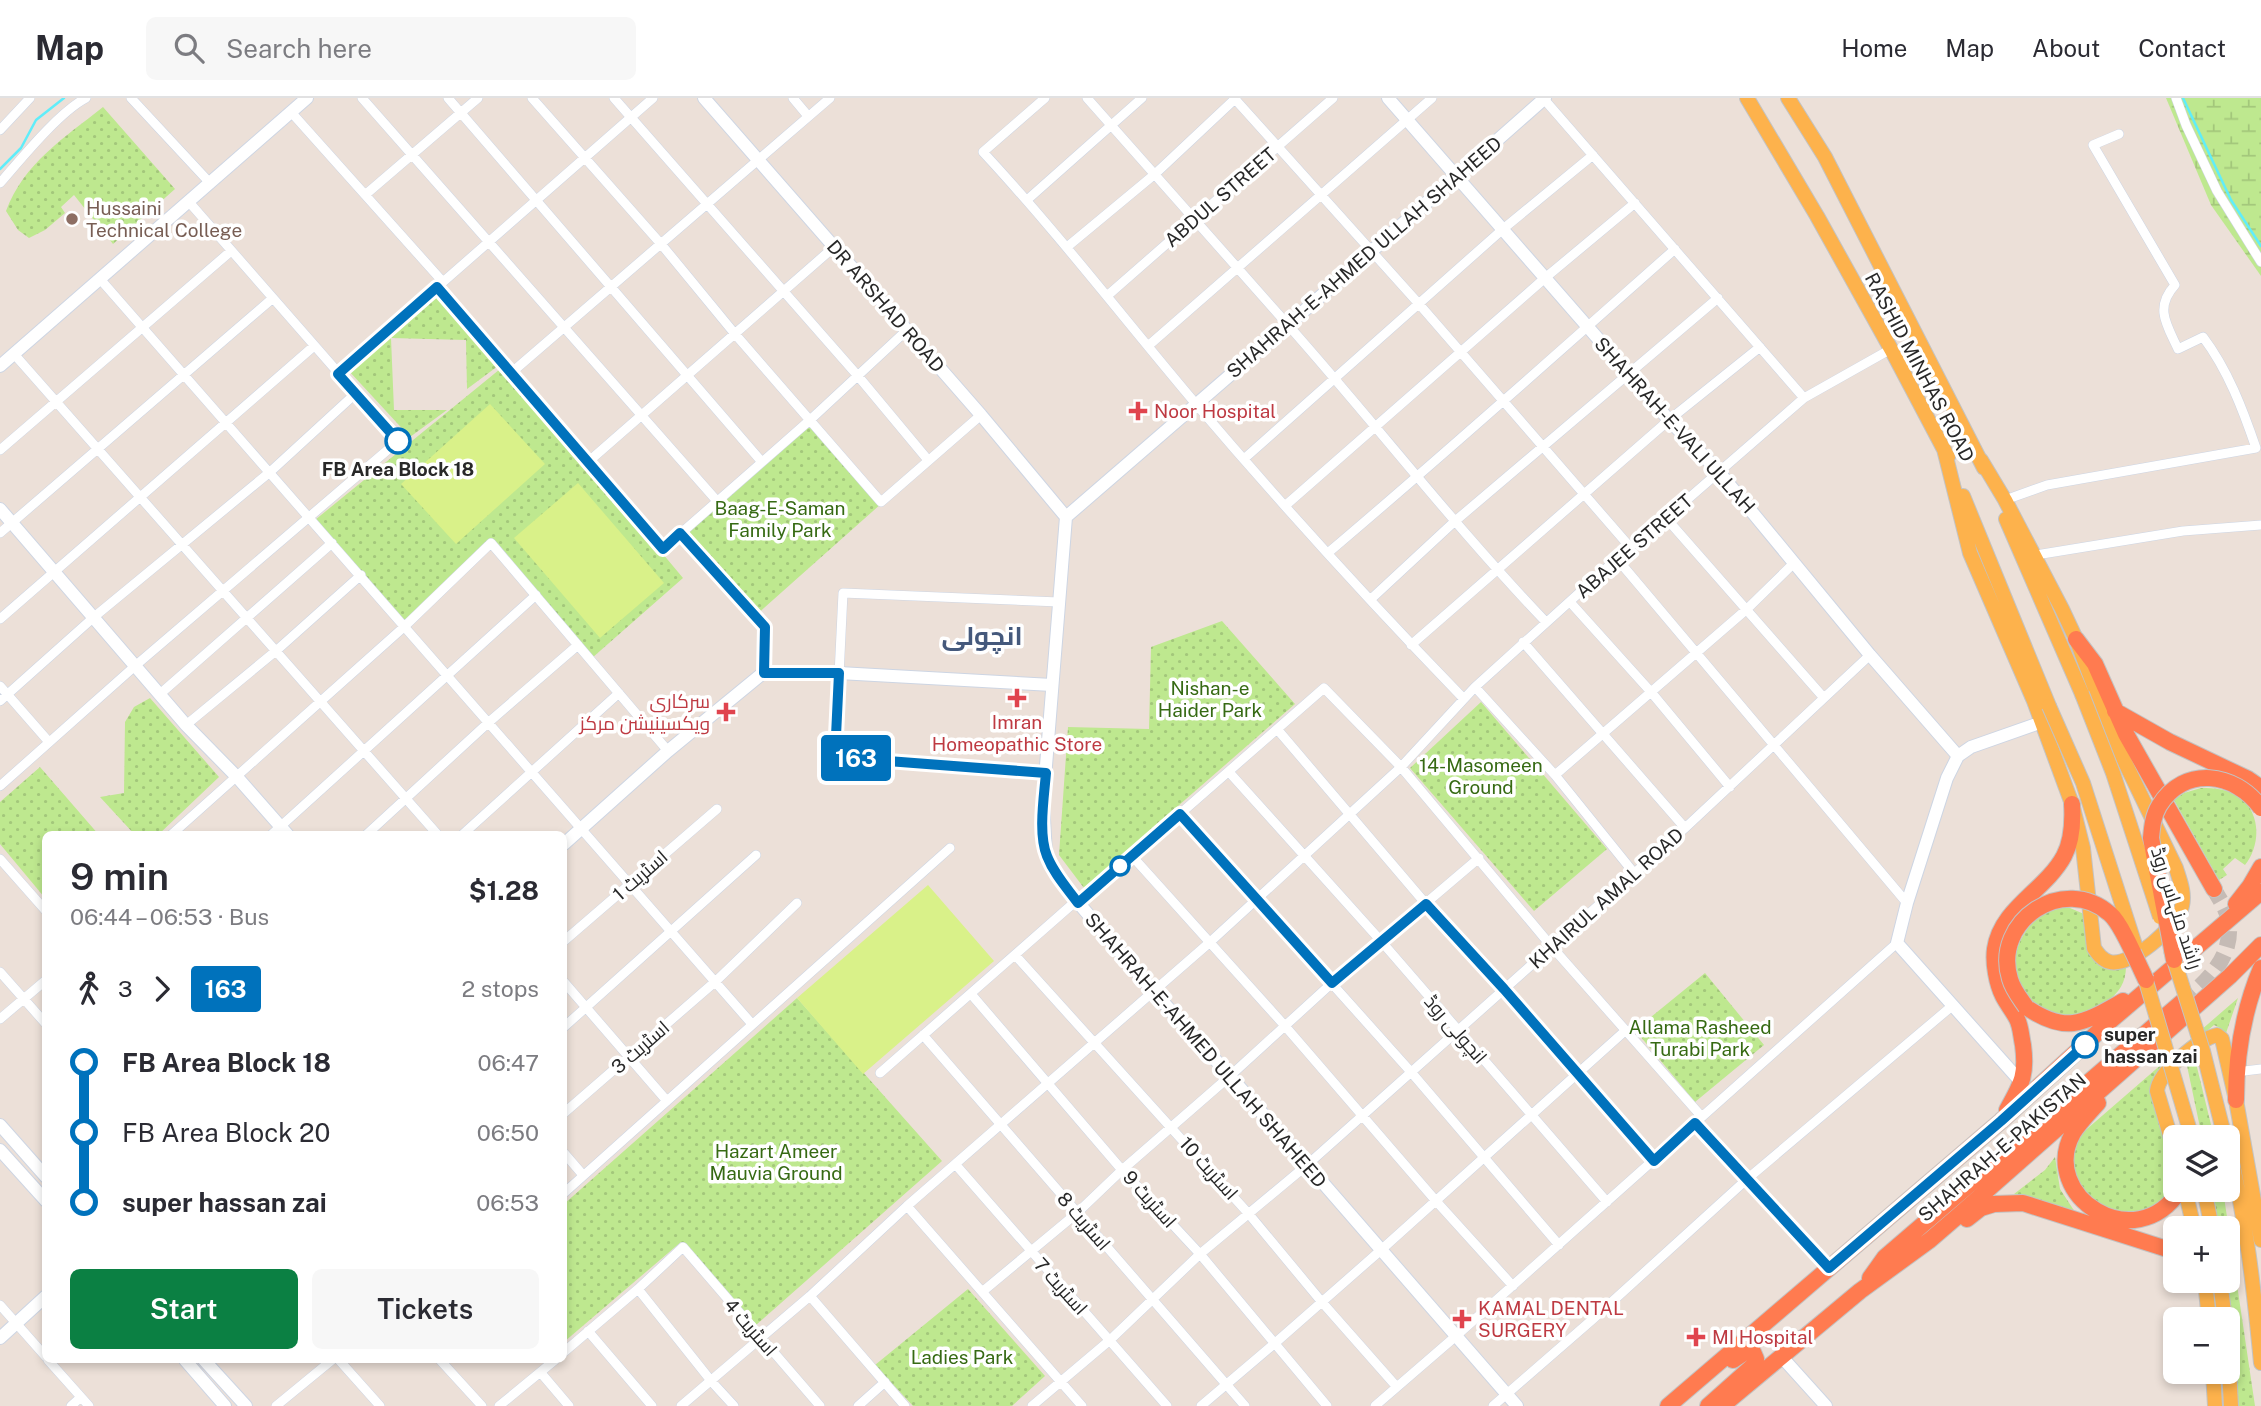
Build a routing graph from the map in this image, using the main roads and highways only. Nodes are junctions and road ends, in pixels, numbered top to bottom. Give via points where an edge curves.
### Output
1 (1747, 98) edge
2 (1788, 98) edge
3 (1944, 449) junction
4 (1981, 460) junction
5 (2076, 639) junction
6 (2082, 694) joint
7 (2115, 711) junction
8 (2261, 788) edge
9 (2072, 804) junction
10 (2261, 808) edge
11 (2261, 867) edge
12 (2214, 890) tunnel mouth
13 (2261, 892) edge
14 (2208, 939) junction
15 (2261, 945) edge
16 (2174, 960) junction
17 (2261, 968) edge
18 (2154, 979) junction
19 (2182, 1002) tunnel mouth
20 (2138, 1056) junction
21 (2181, 1096) joint
22 (2236, 1100) junction
23 (2001, 1121) junction
24 (2167, 1125) edge
25 (2187, 1125) edge
26 (2222, 1125) edge
27 (2256, 1184) edge
28 (2171, 1202) edge
29 (2240, 1202) edge
30 (1930, 1240) junction
31 (2261, 1240) edge
32 (2163, 1248) edge
33 (1860, 1291) junction
34 (2261, 1363) edge
35 (2214, 1384) edge
36 (2230, 1384) edge
37 (1673, 1401) edge
38 (1708, 1406) edge
39 (1722, 1406) edge
40 (2215, 1406) edge
41 (2231, 1406) edge

1 - 3 main road, RASHID MINHAS ROAD
2 - 4 main road, RASHID MINHAS ROAD via 1825,157
3 - 9 main road via 1970,553
3 - 18 main road, RASHID MINHAS ROAD, bridge via 2083,783
4 - 5 main road via 2036,555
4 - 6 main road, RASHID MINHAS ROAD
5 - 7 highway via 2095,664
5 - 9 main road via 2118,748 2182,887 2182,906 2176,919 2139,953 2120,962 2099,957 2094,948 2083,848
6 - 16 main road, راشد منہاس روڈ, bridge
7 - 8 highway
7 - 12 highway
9 - 23 highway via 2073,825 2065,855 2014,910 1995,948 2001,993 2020,1024 2025,1066
10 - 16 highway, bridge via 2241,787 2209,778 2180,786 2158,808 2151,838
11 - 14 highway
13 - 14 highway, SHAHRAH-E-PAKISTAN
14 - 18 highway, SHAHRAH-E-PAKISTAN
15 - 20 highway, SHAHRAH-E-PAKISTAN
16 - 26 main road, راشد منہاس روڈ, bridge
17 - 22 highway via 2240,1037
18 - 18 highway, bridge via 2113,916 2084,900 2062,898 2045,903 2029,913 2009,942 2009,978 2026,1007 2042,1018 2086,1022
18 - 21 main road, bridge
18 - 23 highway, SHAHRAH-E-PAKISTAN
19 - 33 highway via 1885,1257
20 - 28 highway via 2072,1135 2067,1168 2085,1204 2121,1221 2143,1219
20 - 30 highway, SHAHRAH-E-PAKISTAN
21 - 25 highway, bridge
22 - 24 main road via 2221,1040 2217,1035 2207,1037 2158,1083
22 - 27 main road
23 - 37 highway, SHAHRAH-E-PAKISTAN
27 - 31 main road
29 - 34 main road
30 - 32 highway via 1981,1208 2023,1203
30 - 33 highway, SHAHRAH-E-PAKISTAN
33 - 39 highway
35 - 40 main road
36 - 41 main road
37 - 38 highway via 1699,1388 1743,1351 1753,1352 1754,1365

